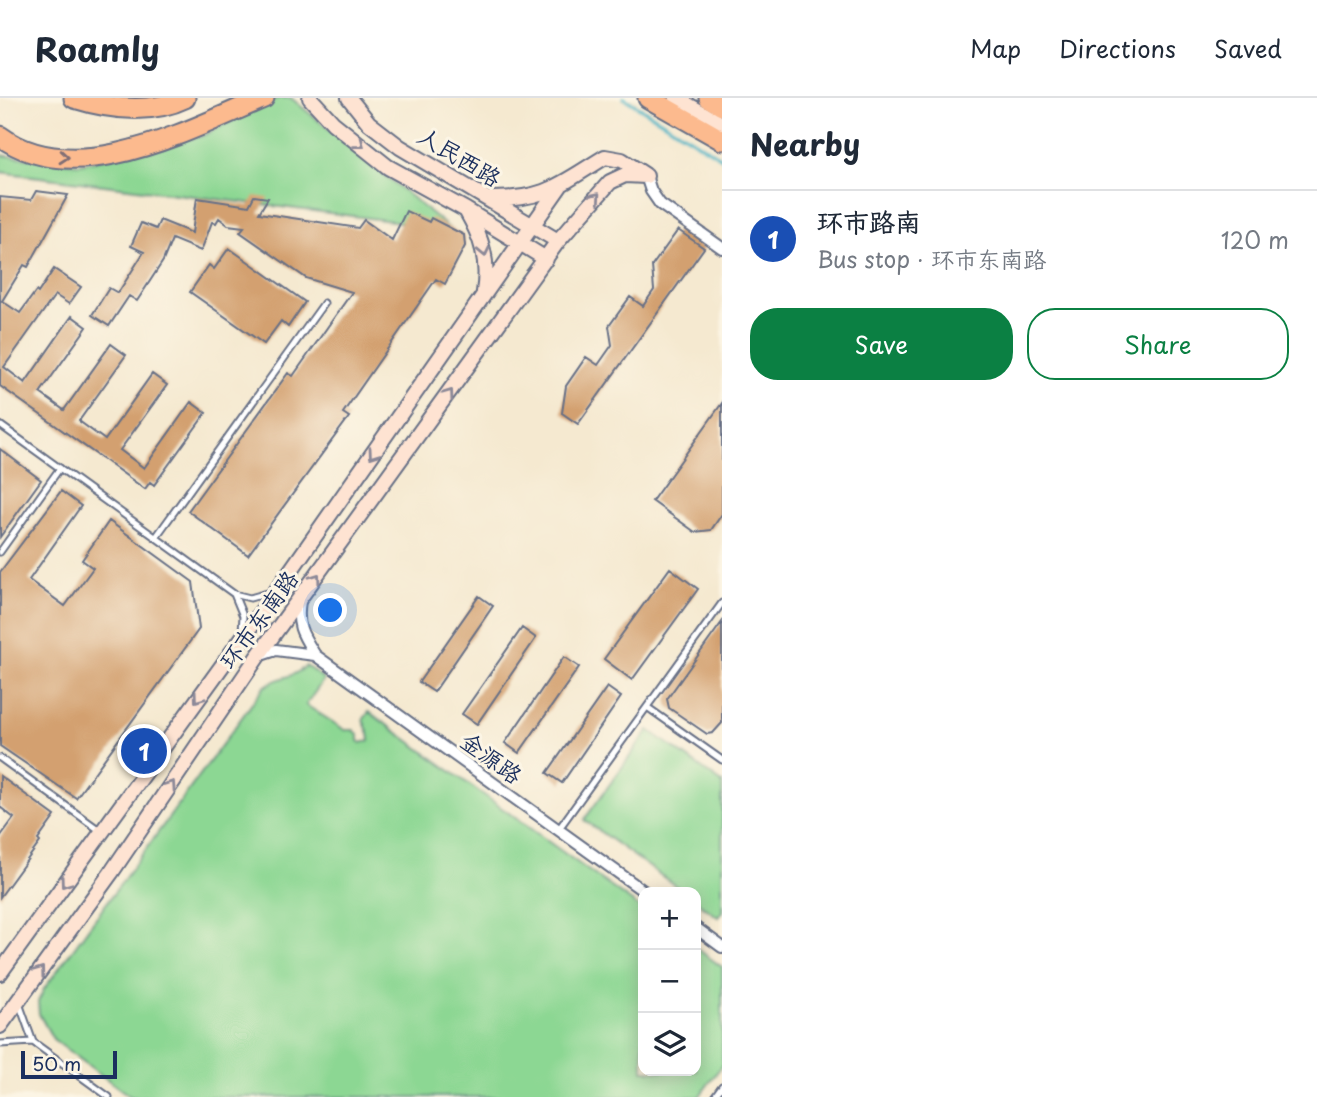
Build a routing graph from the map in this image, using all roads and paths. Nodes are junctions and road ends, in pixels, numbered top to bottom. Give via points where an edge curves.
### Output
1 (74, 98) edge
2 (185, 98) edge
3 (264, 98) edge
4 (310, 98) edge
5 (349, 98) edge
6 (635, 98) edge
7 (649, 98) edge
8 (709, 98) edge
9 (672, 103) edge
10 (722, 106) edge
11 (722, 124) edge
12 (0, 136) edge
13 (722, 139) edge
14 (646, 176) junction
15 (560, 186) junction
16 (488, 200) junction
17 (466, 210) junction
18 (533, 226) junction
19 (558, 241) junction
20 (521, 243) junction
21 (722, 248) edge
22 (546, 259) junction
23 (484, 298) junction
24 (324, 303) dead end
25 (0, 425) edge
26 (60, 468) junction
27 (156, 537) junction
28 (0, 552) edge
29 (282, 583) junction
30 (234, 594) junction
31 (300, 601) junction
32 (722, 603) edge
33 (239, 642) junction
34 (315, 655) junction
35 (258, 656) junction
36 (648, 707) junction
37 (0, 758) edge
38 (722, 760) edge
39 (557, 831) junction
40 (102, 832) junction
41 (638, 887) edge
42 (701, 932) edge
43 (722, 947) edge
44 (0, 973) edge
45 (18, 1000) junction
46 (0, 1026) edge
47 (33, 1042) junction
48 (0, 1044) edge
49 (722, 1086) edge
50 (109, 1097) edge
51 (714, 1097) edge

1 - 2 highway via 136,109
12 -> 3 highway via 52,156 98,157 157,143
4 -> 17 main road, 人民西路 via 388,167
5 - 16 main road, 人民西路 via 369,123 400,146
6 - 9 highway
7 - 9 highway
8 - 10 highway
9 - 11 main road
9 - 13 highway
14 - 15 main road via 622,160 605,156
19 -> 14 main road, 环市东南路 via 610,182 625,175
14 - 21 street via 660,204
15 - 16 main road via 527,197
15 - 18 main road, 环市东南路
16 - 18 main road, 人民西路
17 - 20 main road, 人民西路
17 -> 23 main road via 484,248
18 - 19 main road, 人民西路
18 - 20 main road, 环市东南路
19 - 22 main road, 环市东南路
20 - 22 main road, 人民西路
20 - 23 main road, 环市东南路
31 -> 22 main road, 环市东南路
23 -> 29 main road, 环市东南路
24 - 27 lane
25 - 26 lane
26 - 27 lane
26 - 28 lane
27 - 30 lane
29 - 30 lane via 258,597
29 - 33 main road, 环市东南路
30 - 33 lane via 243,616
31 - 34 street via 297,620
31 - 35 main road, 环市东南路
32 - 36 lane
33 -> 40 main road, 环市东南路
34 - 35 street via 276,650
34 - 39 street, 金源路
45 -> 35 main road, 环市东南路 via 111,873
36 - 38 lane
36 - 39 lane
37 - 40 lane
39 - 41 street, 金源路
40 -> 44 main road, 环市东南路
42 - 43 street
45 - 46 main road, 环市东南路
45 - 47 lane
47 - 48 lane
47 - 50 lane
49 - 51 lane

